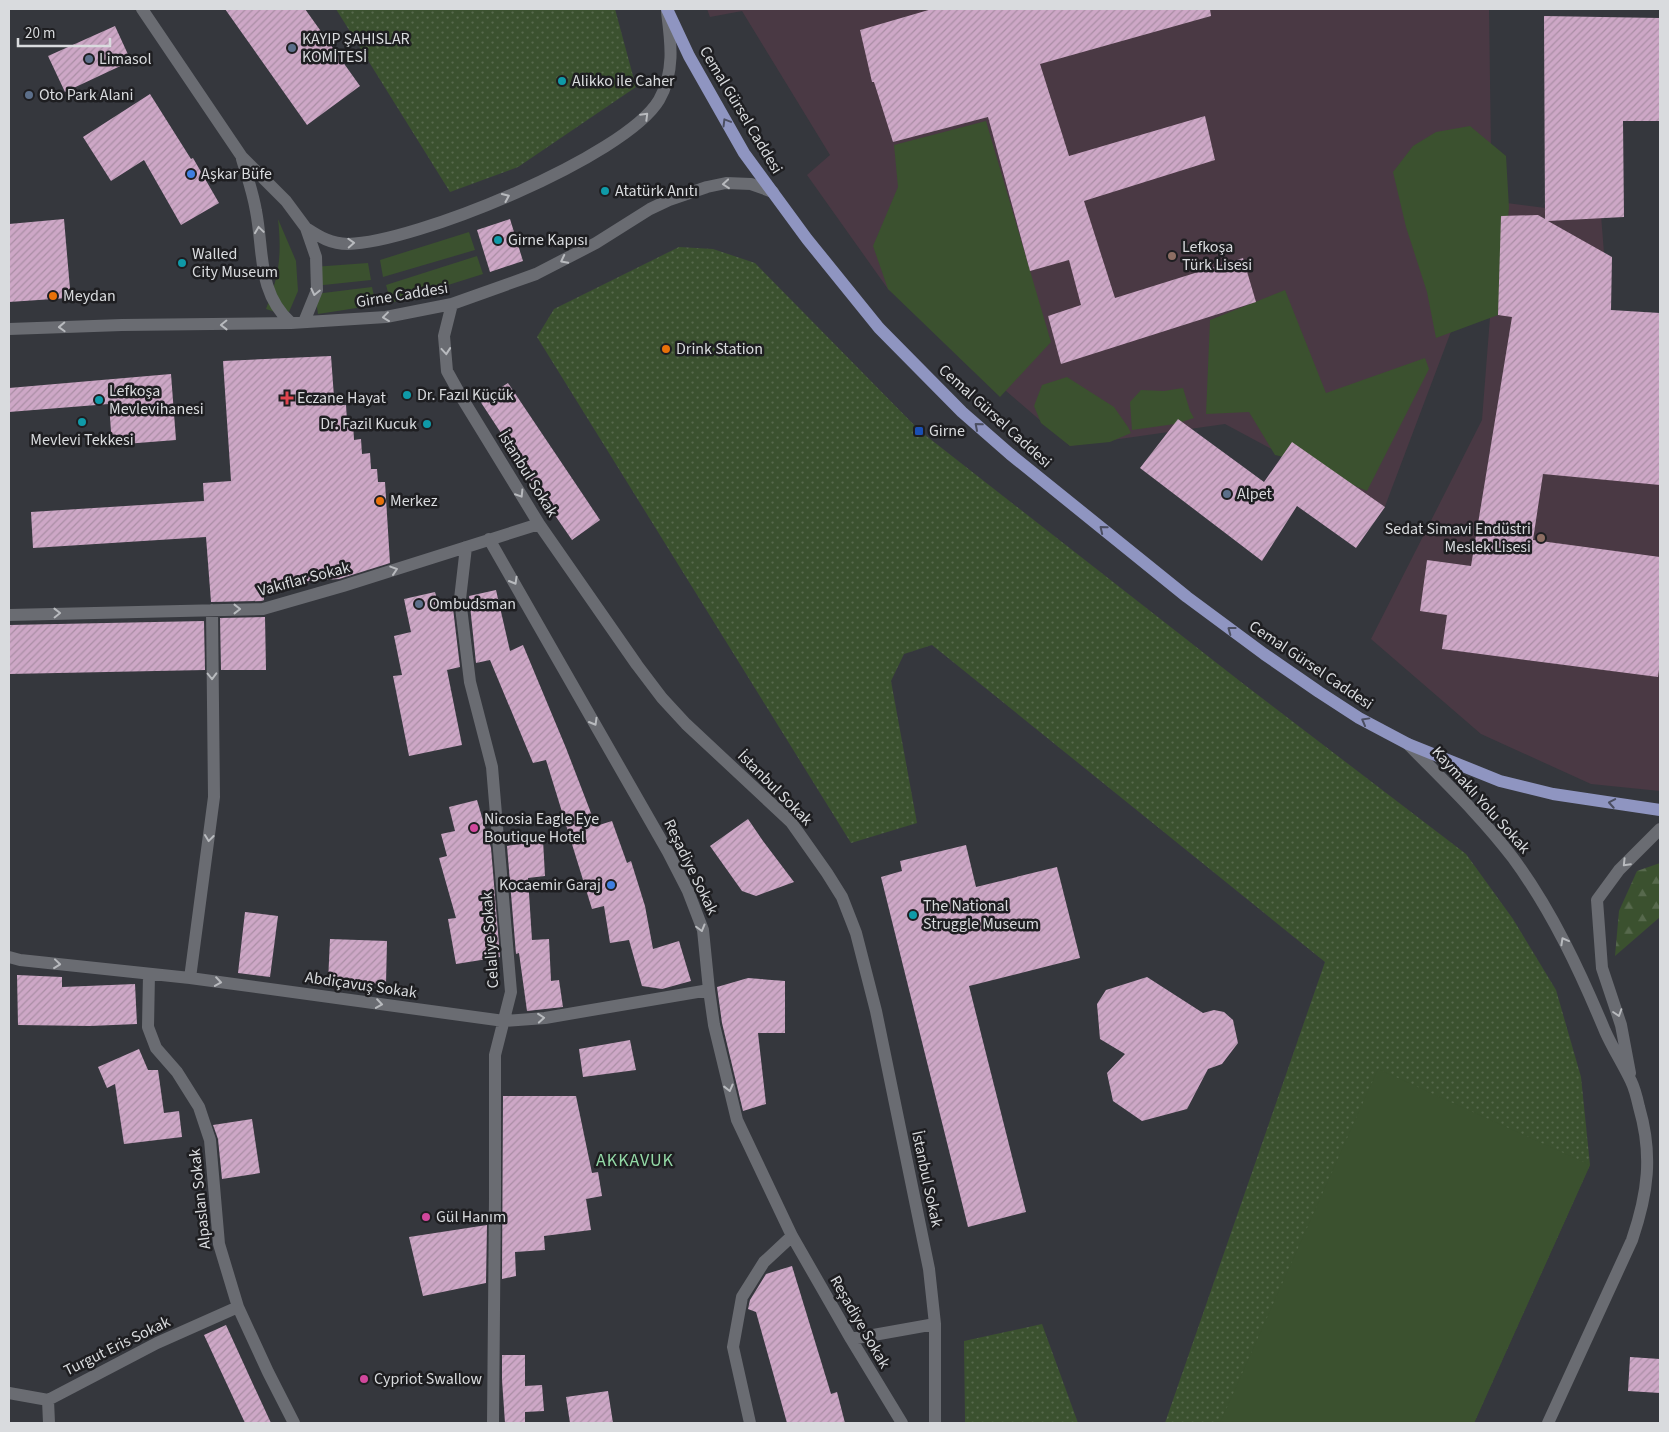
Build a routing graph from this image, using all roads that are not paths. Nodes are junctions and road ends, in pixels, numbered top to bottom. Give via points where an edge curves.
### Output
1 (142, 9) edge
2 (667, 9) edge
3 (242, 157) junction
4 (773, 192) junction
5 (306, 228) junction
6 (452, 304) junction
7 (297, 323) junction
8 (9, 329) edge
9 (539, 524) junction
10 (489, 539) junction
11 (466, 547) junction
12 (212, 610) junction
13 (9, 615) edge
14 (1408, 744) junction
15 (1660, 810) edge
16 (1660, 829) edge
17 (9, 957) edge
18 (148, 974) junction
19 (190, 978) junction
20 (708, 990) junction
21 (504, 1021) junction
22 (1632, 1082) junction
23 (1654, 1159) edge
24 (792, 1236) junction
25 (238, 1307) junction
26 (935, 1324) junction
27 (851, 1339) junction
28 (9, 1393) edge
29 (48, 1400) junction
30 (49, 1423) edge
31 (294, 1423) edge
32 (493, 1423) edge
33 (750, 1423) edge
34 (902, 1423) edge
35 (935, 1423) edge
36 (1548, 1423) edge

1 - 3 street
4 -> 2 main road, Cemal Gürsel Caddesi via 744,153 689,56
5 -> 2 street via 328,242 348,244 402,234 468,213 591,156 647,116 658,101 672,62
3 - 5 street via 286,201
7 -> 3 street via 281,314 269,295 256,209
4 -> 6 street, Girne Caddesi via 751,184 726,183 689,193 650,209 596,243 536,274
14 -> 4 main road, Cemal Gürsel Caddesi via 1359,718 1264,654 1010,454 955,405 879,328
5 -> 7 street via 316,257 317,290
6 -> 7 street, Girne Caddesi via 386,317
6 -> 9 street, İstanbul Sokak via 444,336 447,371
7 -> 8 street, Girne Caddesi
9 - 10 street, Vakıflar Sokak
9 - 26 street, İstanbul Sokak via 662,698 791,822 842,897 856,933 876,1011 928,1269
10 - 11 street, Vakıflar Sokak
10 -> 20 street, Reşadiye Sokak via 688,891 703,930
12 -> 11 street, Vakıflar Sokak via 263,609
11 - 21 street, Celaliye Sokak via 460,599 470,682 492,767 511,992
13 -> 12 street, Vakıflar Sokak
12 -> 19 street via 214,797
15 -> 14 main road, Cemal Gürsel Caddesi via 1553,794 1500,781
22 -> 14 street, Kaymaklı Yolu Sokak via 1613,1048 1572,954 1545,906 1512,857 1470,807
16 -> 22 street via 1619,870 1597,900 1602,968 1622,1025
17 -> 18 street, Abdiçavuş Sokak
18 - 19 street, Abdiçavuş Sokak
18 - 25 street, Alpaslan Sokak via 148,1027 156,1048 199,1107 210,1140 219,1244
19 -> 21 street, Abdiçavuş Sokak
21 -> 20 street, Abdiçavuş Sokak via 545,1018
20 -> 24 street, Reşadiye Sokak via 737,1120
21 - 32 street, Celaliye Sokak via 495,1054
22 - 23 street
23 - 36 street via 1632,1240
24 - 27 street, Reşadiye Sokak
24 - 33 street via 764,1262 742,1297 733,1347
25 - 29 street, Turgut Eris Sokak via 157,1343
25 - 31 street, Alpaslan Sokak
26 - 27 street
26 - 35 street, İstanbul Sokak
27 - 34 street, Reşadiye Sokak
28 - 29 street
29 - 30 street

